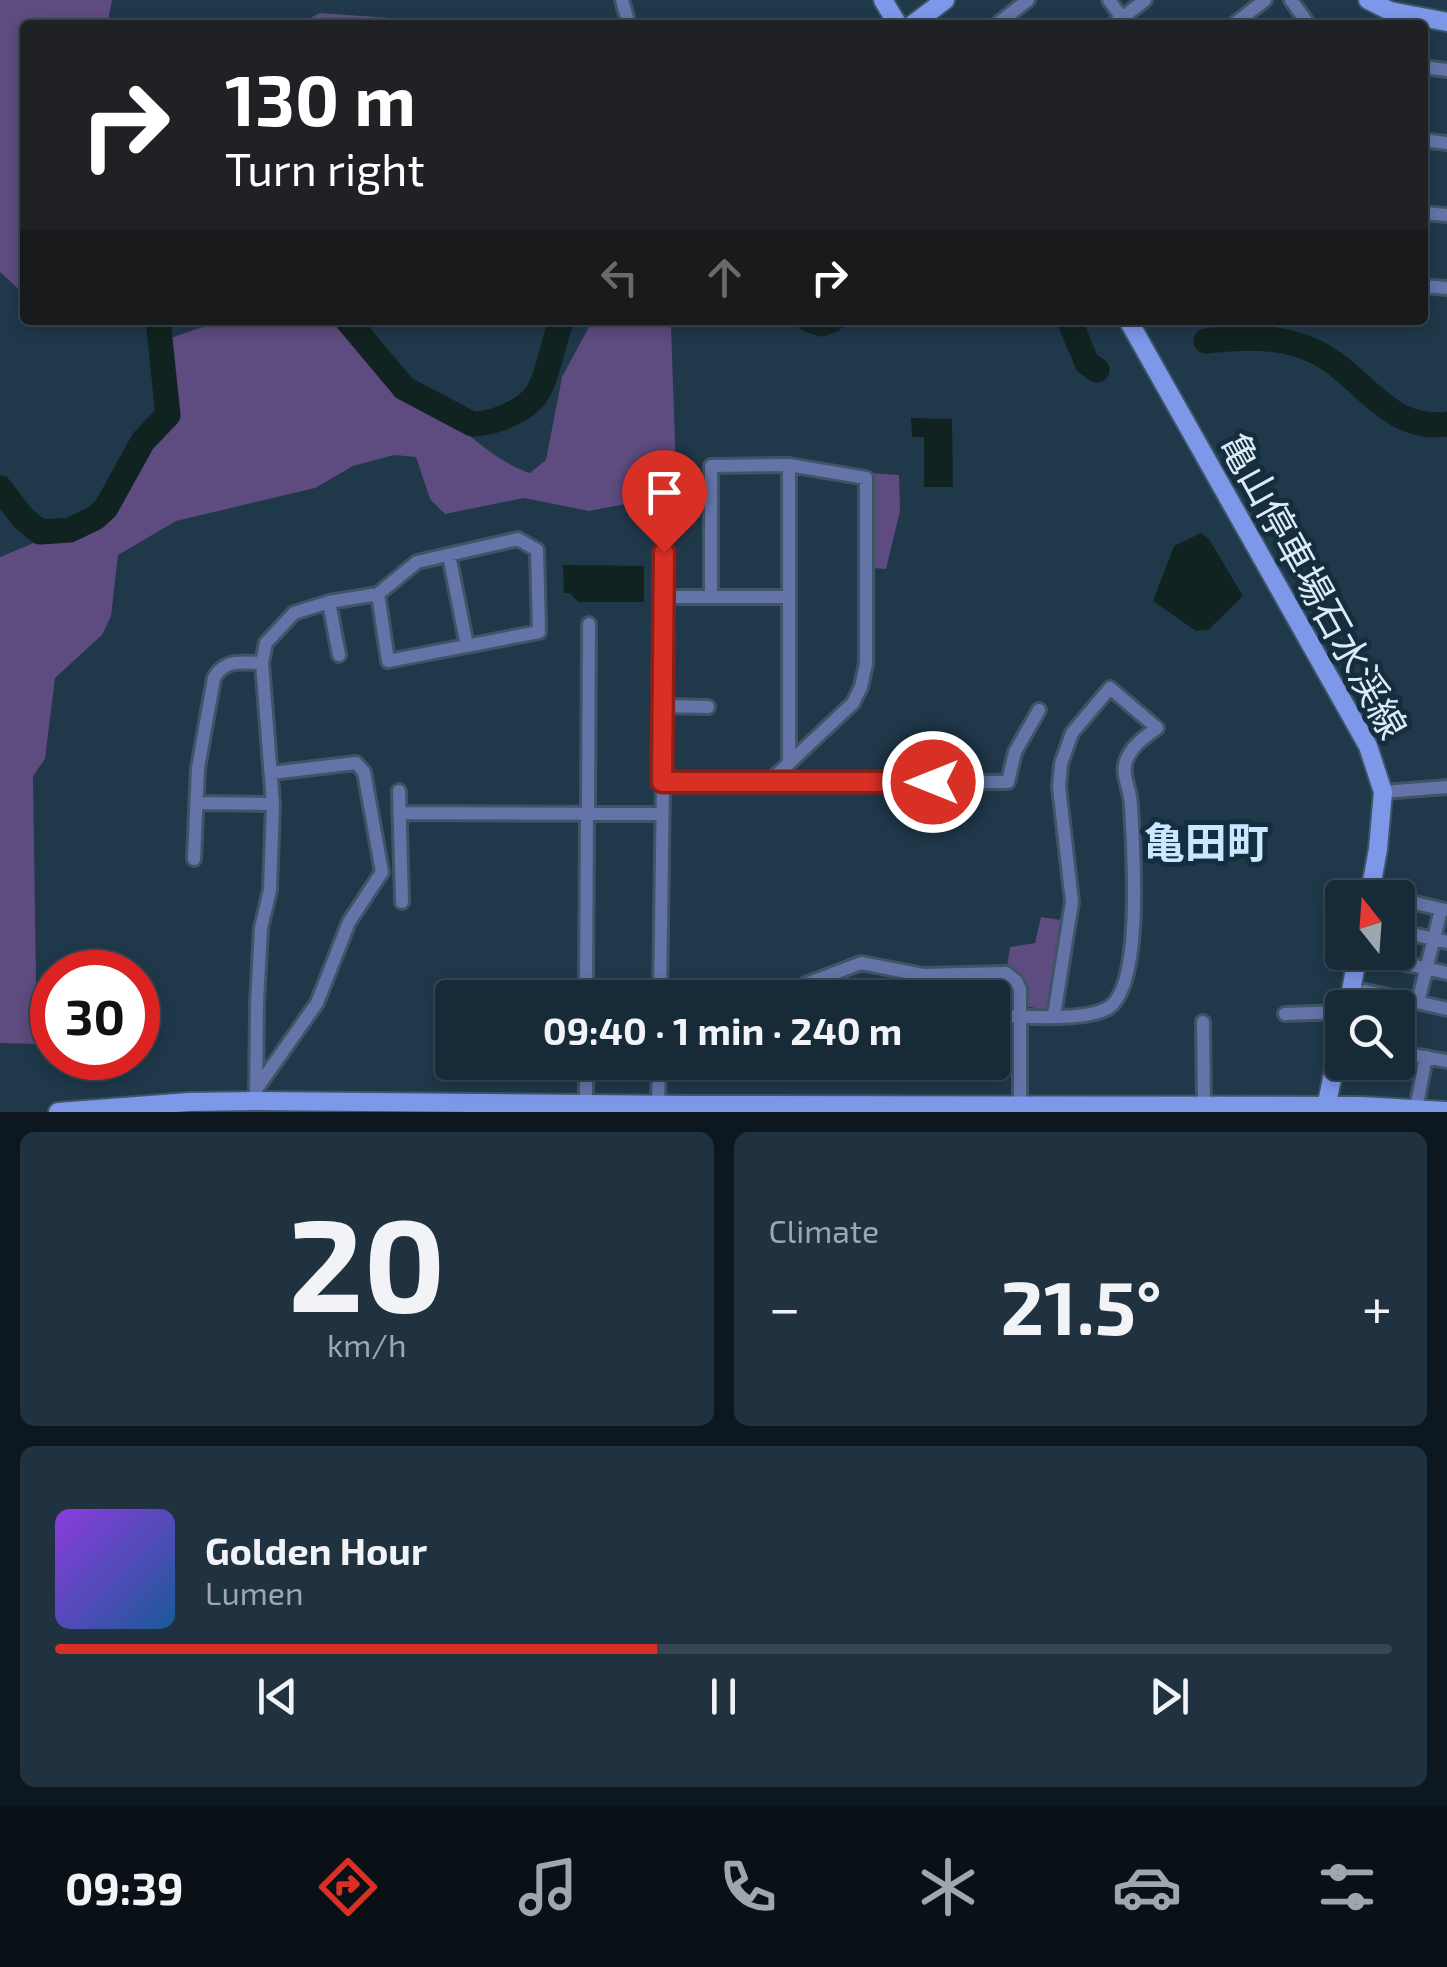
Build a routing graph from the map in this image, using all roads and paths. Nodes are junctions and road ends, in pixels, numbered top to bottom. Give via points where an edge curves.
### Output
1 (945, 0) edge
2 (1028, 0) edge
3 (1145, 0) edge
4 (1264, 0) edge
5 (1290, 0) edge
6 (1368, 0) edge
7 (919, 20) edge
8 (1002, 20) edge
9 (1118, 20) edge
10 (1239, 20) edge
11 (1305, 20) edge
12 (1447, 22) edge
13 (1131, 325) edge
14 (789, 465) junction
15 (664, 552) dead end
16 (449, 555) junction
17 (378, 594) junction
18 (664, 597) junction
19 (711, 597) junction
20 (789, 597) junction
21 (329, 602) junction
22 (589, 624) dead end
23 (467, 646) junction
24 (339, 655) dead end
25 (262, 663) junction
26 (663, 706) junction
27 (708, 707) dead end
28 (1039, 710) dead end
29 (789, 762) junction
30 (271, 773) junction
31 (662, 782) junction
32 (769, 782) junction
33 (1447, 787) edge
34 (399, 791) dead end
35 (1383, 792) junction
36 (197, 802) junction
37 (273, 804) junction
38 (587, 812) junction
39 (399, 813) junction
40 (662, 814) junction
41 (194, 859) dead end
42 (1372, 880) edge
43 (402, 902) dead end
44 (1415, 903) edge
45 (1444, 910) edge
46 (1415, 935) edge
47 (1440, 941) edge
48 (1415, 966) edge
49 (1427, 968) junction
50 (1447, 972) edge
51 (586, 980) edge
52 (660, 980) edge
53 (817, 980) edge
54 (1415, 996) edge
55 (1415, 1001) edge
56 (1447, 1009) edge
57 (1325, 1011) edge
58 (1285, 1014) dead end
59 (1054, 1015) junction
60 (1010, 1016) edge
61 (1021, 1016) junction
62 (1203, 1022) dead end
63 (1415, 1055) edge
64 (1426, 1057) junction
65 (1447, 1061) edge
66 (586, 1080) edge
67 (659, 1080) edge
68 (1332, 1080) edge
69 (255, 1095) junction
70 (586, 1104) junction
71 (658, 1105) junction
72 (1020, 1106) junction
73 (363, 1107) edge
74 (1204, 1107) junction
75 (819, 1108) edge
76 (690, 1109) edge
77 (962, 1109) edge
78 (1326, 1109) edge
79 (1416, 1109) junction
80 (134, 1110) edge
81 (1447, 1111) edge
82 (58, 1112) edge

1 - 7 street
2 - 8 street
3 - 9 street
4 - 10 street
5 - 11 street
6 - 12 street
13 - 35 street, 亀山停車場石水渓線 via 1368,746
14 - 19 street via 711,466
14 - 20 street
14 - 29 street via 866,478 866,664 854,703
15 - 18 street
16 - 17 street via 417,562
16 - 23 street
16 - 23 street via 518,539 537,550 539,632
17 - 21 street
17 - 23 street via 388,661
18 - 19 street
18 - 26 street
19 - 20 street
20 - 29 street
21 - 24 street
21 - 25 street via 294,613 266,643
22 - 38 street
25 - 30 street
25 - 36 street via 230,663 214,678
26 - 27 street
26 - 31 street
28 - 32 street via 1015,752 1008,782
29 - 32 street
30 - 37 street
30 - 69 street via 356,763 364,772 382,872 350,922 317,1003
31 - 32 street
31 - 40 street
33 - 35 street
34 - 39 street
35 - 42 street, 亀山停車場石水渓線
36 - 37 street
36 - 41 street
37 - 69 street
38 - 39 street
38 - 40 street
38 - 51 street
39 - 43 street
40 - 52 street
44 - 45 street
45 - 47 street
46 - 47 street
47 - 49 street
48 - 49 street
49 - 50 street
49 - 54 street
53 - 61 street via 861,964 923,975 1006,973 1016,981
55 - 56 street
57 - 58 street
59 - 59 street via 1099,1012 1123,988 1137,896 1125,762 1157,728 1110,688 1072,734 1062,764 1072,902
59 - 61 street
60 - 61 street
61 - 72 street
62 - 74 street
63 - 64 street
64 - 65 street
64 - 79 street
66 - 70 street
67 - 71 street
68 - 78 street
69 - 73 street
69 - 80 street
70 - 71 street
70 - 73 street
71 - 76 street
72 - 74 street
72 - 77 street
74 - 78 street
75 - 76 street
75 - 77 street
78 - 79 street
79 - 81 street
80 - 82 street

